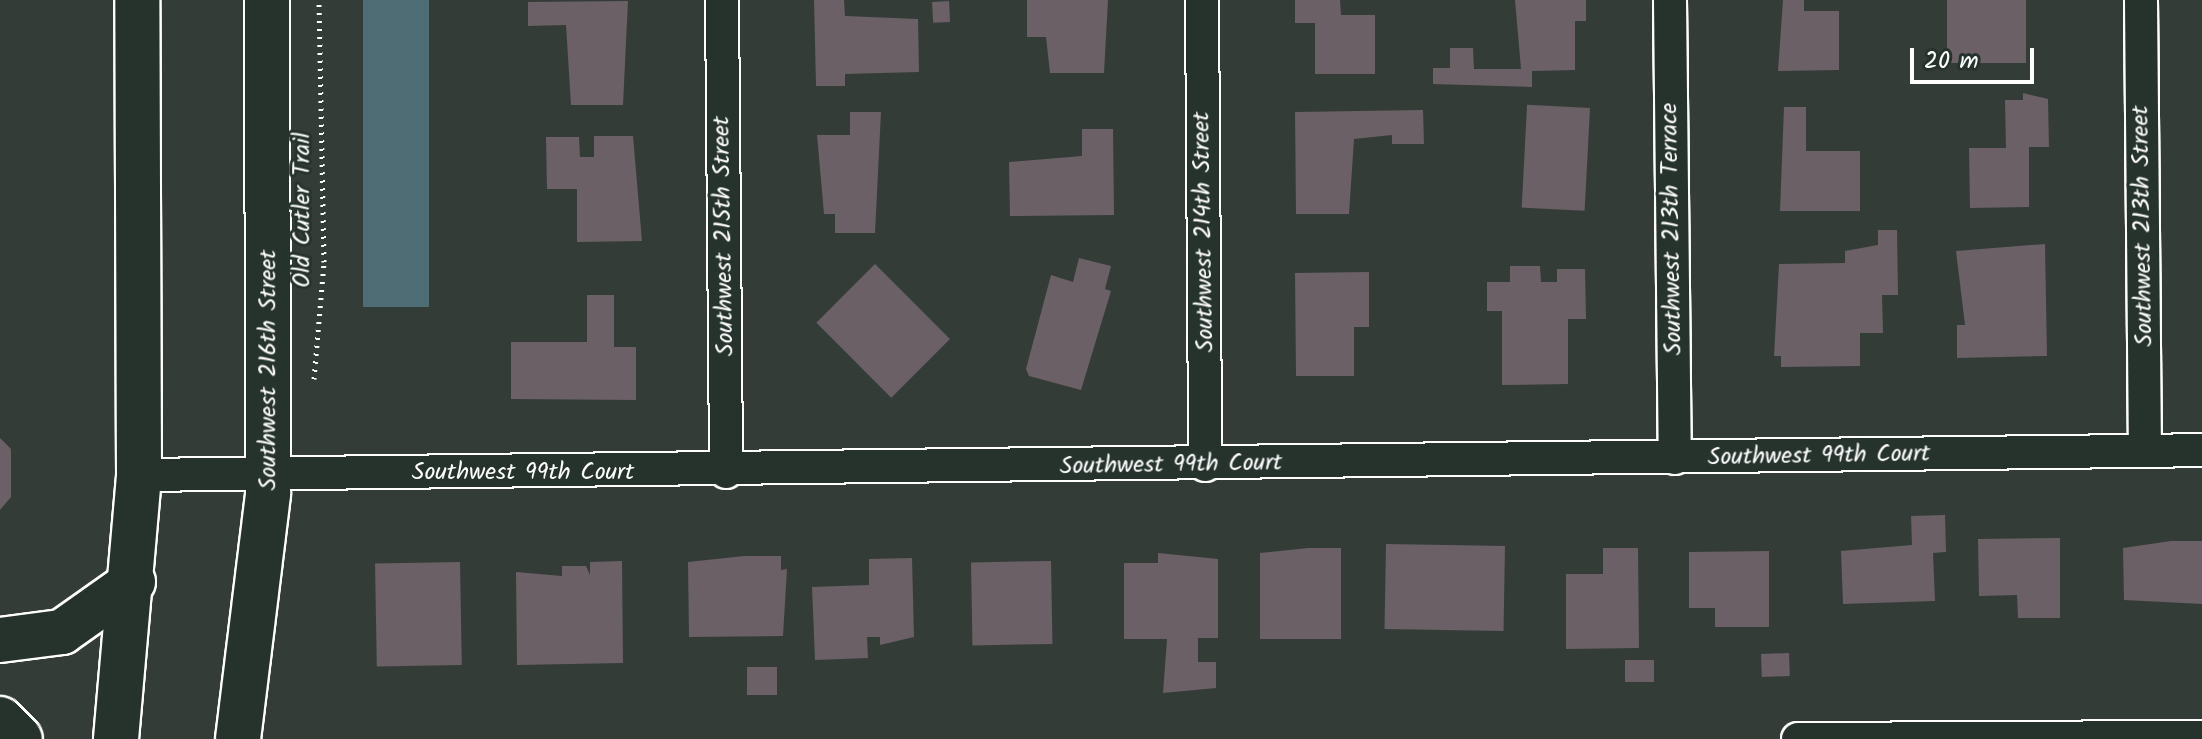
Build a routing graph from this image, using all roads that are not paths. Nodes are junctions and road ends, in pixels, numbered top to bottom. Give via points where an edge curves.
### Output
1 (137, 0) edge
2 (267, 0) edge
3 (722, 0) edge
4 (1202, 0) edge
5 (1670, 0) edge
6 (2141, 0) edge
7 (2202, 450) edge
8 (2145, 451) junction
9 (1675, 458) junction
10 (1205, 465) junction
11 (726, 472) junction
12 (139, 475) junction
13 (269, 475) junction
14 (133, 582) junction
15 (0, 640) edge
16 (0, 719) edge
17 (2202, 737) edge
18 (2092, 738) edge
19 (20, 739) edge
20 (116, 739) edge
21 (238, 739) edge
22 (1798, 739) edge

1 - 12 main road
2 - 13 main road, Southwest 216th Street
3 - 11 street, Southwest 215th Street
4 - 10 street, Southwest 214th Street
5 - 9 street, Southwest 213th Terrace
6 - 8 street, Southwest 213th Street
7 - 8 street, Southwest 99th Court
8 - 9 street, Southwest 99th Court
9 - 10 street, Southwest 99th Court
10 - 11 street, Southwest 99th Court
11 - 13 street, Southwest 99th Court
12 - 13 street, Southwest 99th Court
12 - 14 main road
13 - 21 main road, Southwest 216th Street
14 - 15 main road via 62,632
14 - 20 main road
16 - 19 main road
17 - 18 street
18 - 22 street

